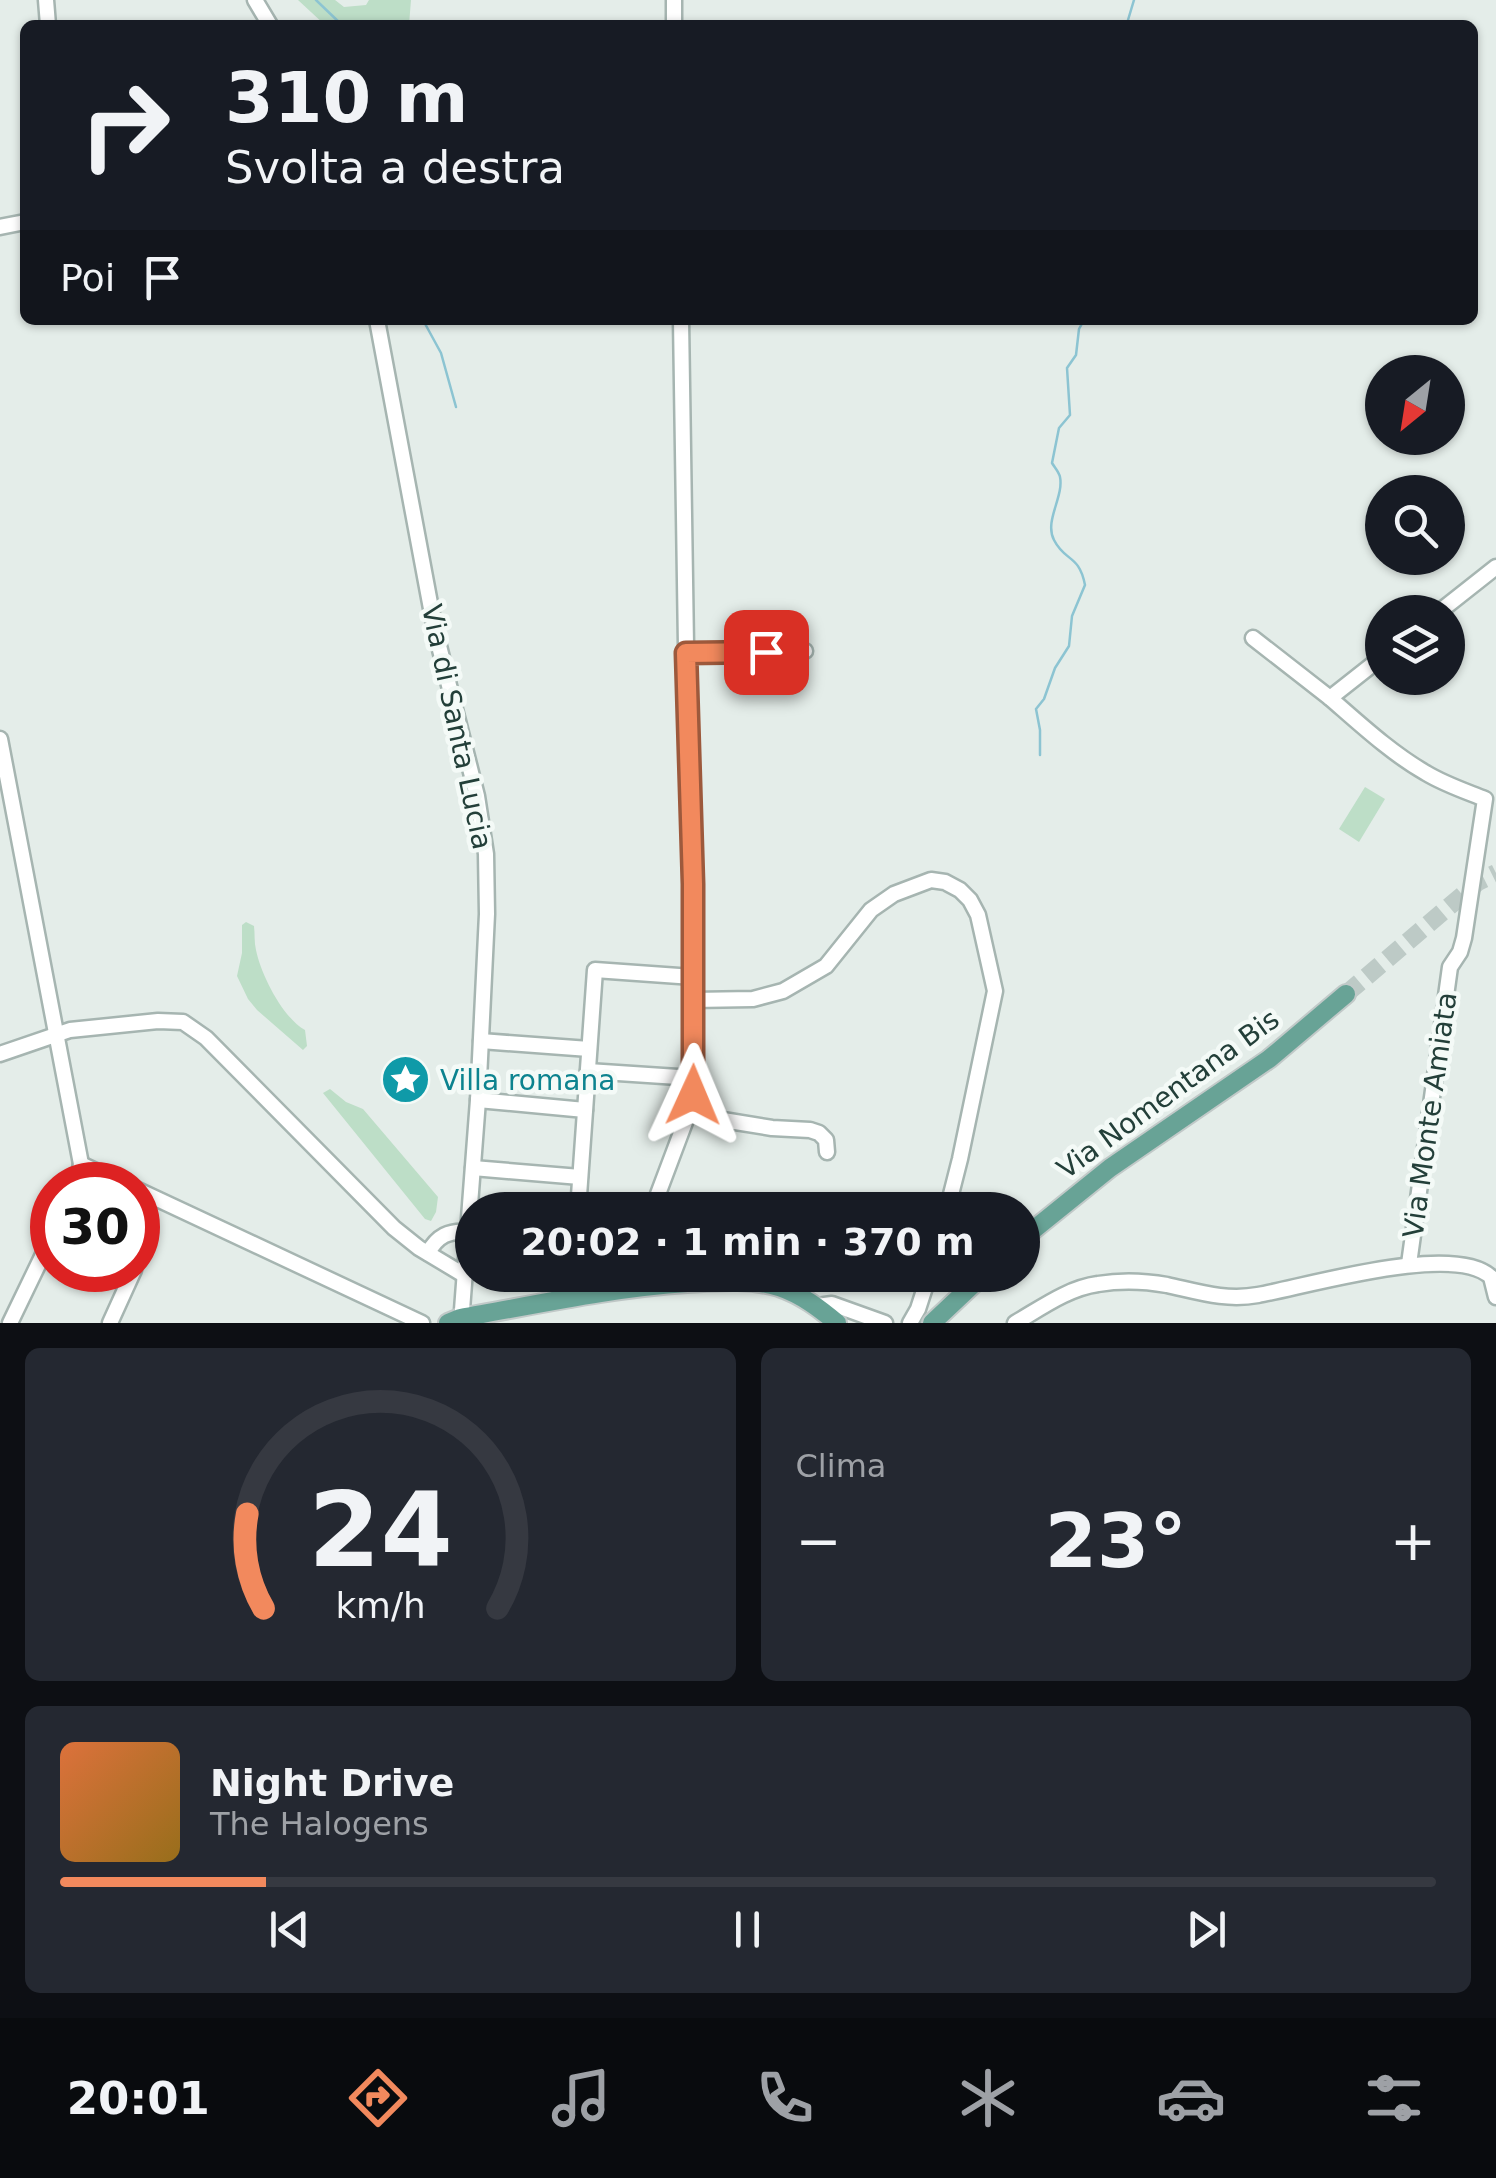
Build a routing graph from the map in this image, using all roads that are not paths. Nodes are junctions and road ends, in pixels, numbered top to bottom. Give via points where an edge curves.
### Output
1 (377, 325) edge
2 (681, 325) edge
3 (1496, 566) edge
4 (1460, 595) edge
5 (1253, 638) dead end
6 (806, 652) dead end
7 (686, 653) junction
8 (1365, 670) edge
9 (1330, 698) junction
10 (0, 739) edge
11 (1491, 801) edge
12 (693, 977) junction
13 (1346, 994) tunnel mouth
14 (693, 1000) junction
15 (57, 1033) junction
16 (481, 1040) junction
17 (590, 1049) junction
18 (0, 1054) edge
19 (588, 1070) junction
20 (693, 1078) junction
21 (478, 1100) junction
22 (585, 1110) junction
23 (689, 1111) junction
24 (827, 1152) dead end
25 (81, 1162) edge
26 (473, 1168) junction
27 (580, 1177) junction
28 (471, 1192) edge
29 (579, 1192) edge
30 (659, 1192) edge
31 (952, 1192) edge
32 (160, 1200) edge
33 (1040, 1224) edge
34 (455, 1231) edge
35 (428, 1253) junction
36 (1409, 1264) junction
37 (455, 1270) edge
38 (30, 1282) edge
39 (124, 1292) edge
40 (461, 1292) edge
41 (572, 1292) edge
42 (591, 1292) edge
43 (792, 1292) edge
44 (924, 1292) edge
45 (965, 1292) edge
46 (1496, 1296) edge
47 (571, 1298) junction
48 (817, 1306) junction
49 (456, 1321) edge
50 (10, 1323) edge
51 (110, 1323) edge
52 (422, 1323) edge
53 (837, 1323) edge
54 (885, 1323) edge
55 (910, 1323) edge
56 (932, 1323) edge
57 (1015, 1323) edge

1 - 16 street, Via di Santa Lucia via 435,630 482,826 487,914
2 - 7 street
3 - 4 street
5 - 9 street, Via Monte Amiata
6 - 7 street
7 - 12 street
8 - 9 street
9 - 11 street, Via Monte Amiata via 1418,769
10 - 15 street
11 - 36 street, Via Monte Amiata via 1464,938 1450,967
12 - 14 street
12 - 17 street via 595,970
13 - 33 main road, Via Nomentana Bis via 1269,1059
14 - 20 street
14 - 31 street via 783,991 826,966 866,916 894,894 931,880 960,890 978,916 995,995
15 - 18 street
15 - 25 street
15 - 35 street via 158,1022 190,1026 385,1220
16 - 17 street
16 - 21 street, Via di Santa Lucia
17 - 19 street
19 - 20 street
19 - 22 street
20 - 23 street
21 - 22 street
21 - 26 street, Via di Santa Lucia
22 - 27 street
23 - 24 street via 813,1131 824,1138
23 - 30 street
26 - 27 street
26 - 28 street, Via di Santa Lucia
27 - 29 street
32 - 52 street
34 - 35 street
35 - 37 street
36 - 46 street via 1479,1268 1492,1277
36 - 57 street via 1247,1297 1146,1282 1101,1283 1073,1290
38 - 50 street
39 - 51 street
40 - 49 street, Via di Santa Lucia
41 - 47 street
42 - 47 main road
43 - 48 main road
44 - 55 street
45 - 56 main road
47 - 49 main road
48 - 53 main road
48 - 54 street via 832,1304

